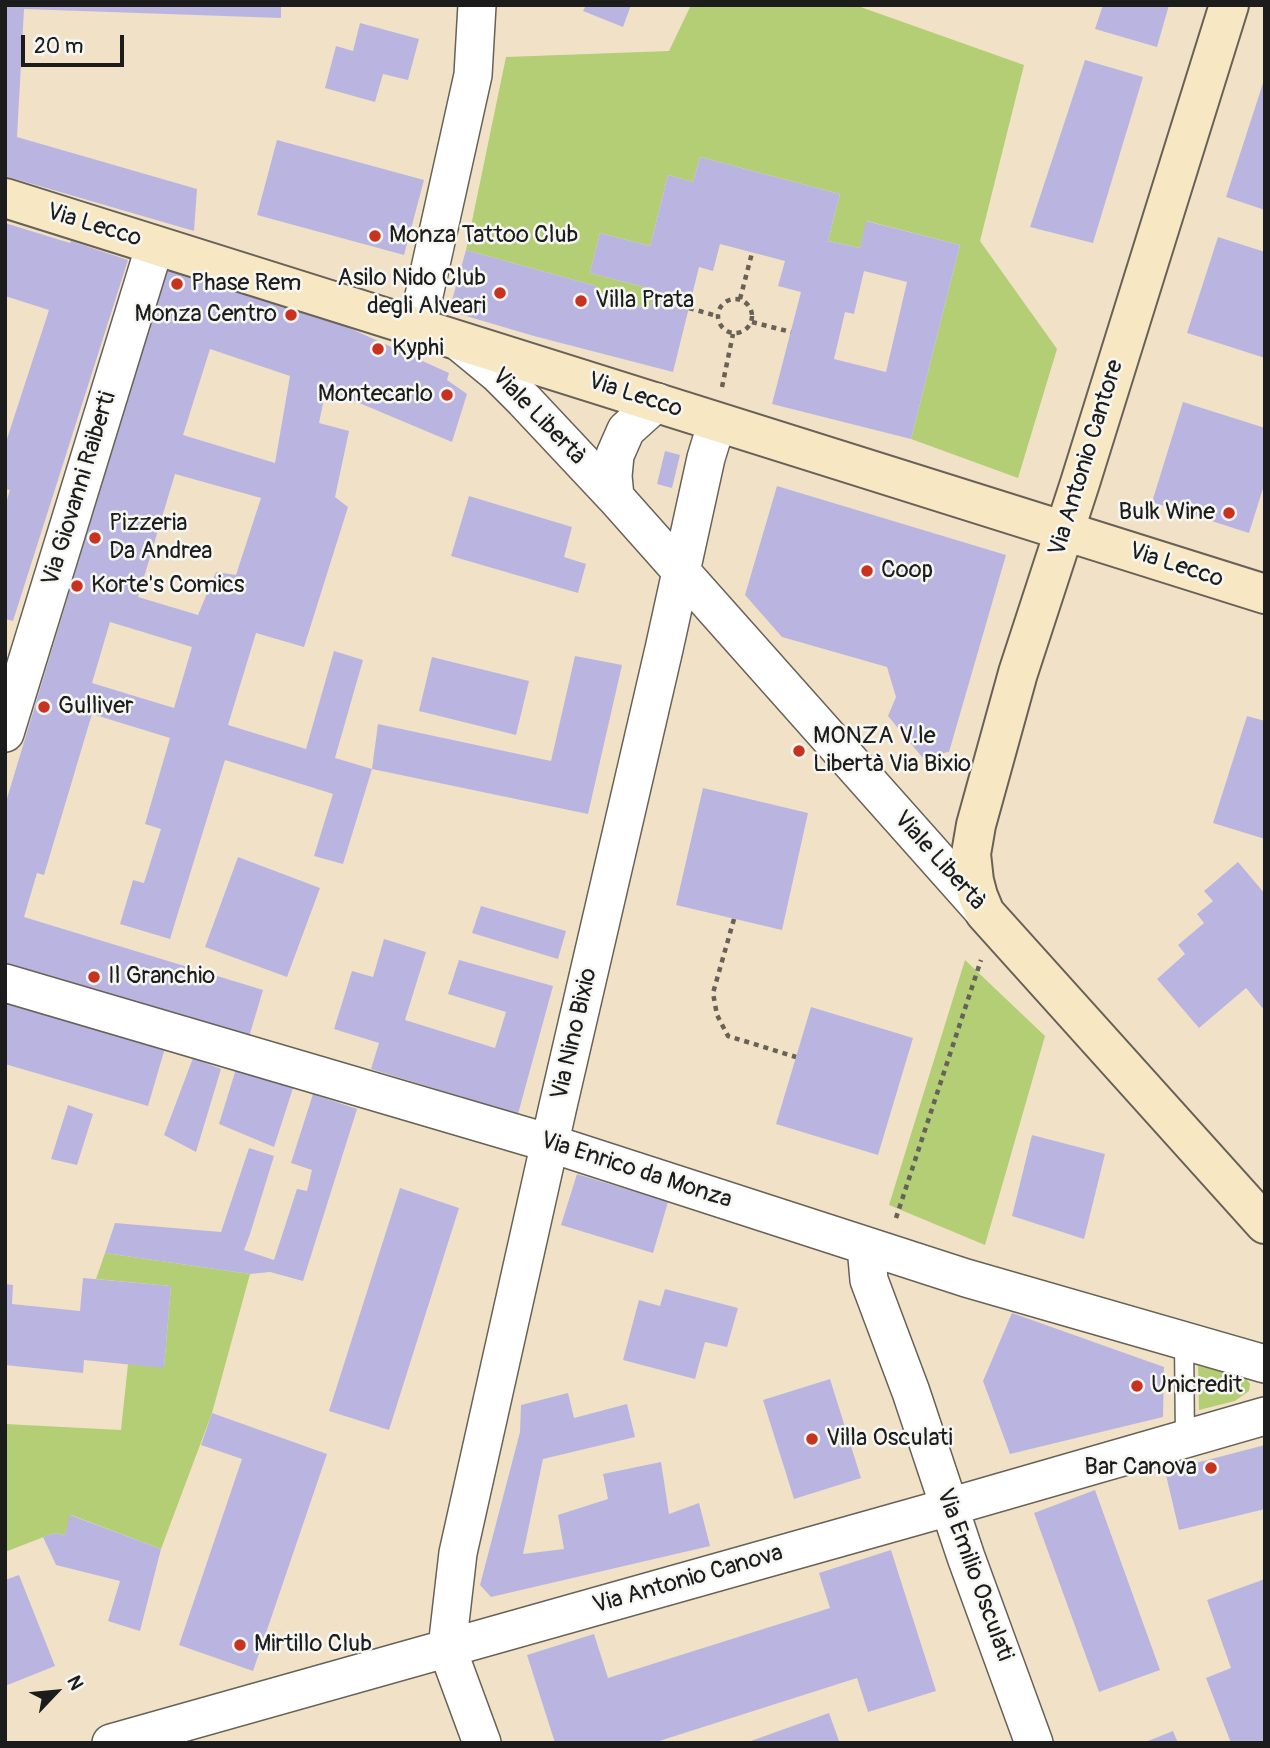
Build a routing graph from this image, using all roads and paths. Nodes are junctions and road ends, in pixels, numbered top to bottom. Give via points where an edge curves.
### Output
1 (477, 5) edge
2 (1229, 5) edge
3 (5, 198) edge
4 (155, 246) junction
5 (752, 253) dead end
6 (740, 299) junction
7 (689, 307) dead end
8 (718, 316) junction
9 (752, 323) junction
10 (417, 327) junction
11 (790, 332) dead end
12 (733, 334) junction
13 (458, 340) junction
14 (657, 402) junction
15 (719, 405) junction
16 (615, 497) junction
17 (1065, 530) junction
18 (682, 571) junction
19 (1265, 594) edge
20 (5, 733) edge
21 (989, 918) junction
22 (734, 919) dead end
23 (5, 983) edge
24 (796, 1057) dead end
25 (549, 1143) junction
26 (1265, 1224) edge
27 (876, 1249) junction
28 (1184, 1340) junction
29 (1263, 1361) edge
30 (1265, 1416) edge
31 (1185, 1439) junction
32 (949, 1507) junction
33 (447, 1648) junction
34 (111, 1743) edge
35 (482, 1743) edge
36 (1034, 1743) edge

1 - 10 street via 473,75
2 - 17 main road, Via Antonio Cantore
3 - 4 main road, Via Lecco
4 - 10 main road, Via Lecco
4 - 20 street, Via Giovanni Raiberti
5 - 6 path
6 - 8 path via 725,302
6 - 9 path via 750,307
7 - 8 path
8 - 12 path via 723,329
9 - 11 path
9 - 12 path
10 - 13 main road, Via Lecco
12 - 15 path
13 - 14 main road, Via Lecco
13 - 16 street, Viale Libertà via 507,382
14 - 15 main road, Via Lecco
14 - 16 street, Viale Libertà via 626,430 615,454
15 - 17 main road, Via Lecco
15 - 18 street, Via Nino Bixio
16 - 18 street, Viale Libertà
17 - 19 main road, Via Lecco
17 - 21 main road, Via Antonio Cantore via 1018,673 973,840 974,881
18 - 21 street, Viale Libertà
18 - 25 street, Via Nino Bixio
21 - 26 main road, Viale Libertà
21 - 27 path
22 - 24 path via 713,993 717,1015 729,1035
23 - 25 street, Via Enrico da Monza
25 - 27 street, Via Enrico da Monza
25 - 33 street, Via Nino Bixio via 458,1553
27 - 28 street, Via Enrico da Monza
27 - 32 street, Via Emilio Osculati via 869,1280
28 - 29 street, Via Enrico da Monza
28 - 31 lane
30 - 31 street, Via Antonio Canova
31 - 32 street, Via Antonio Canova
32 - 33 street, Via Antonio Canova
32 - 36 street, Via Emilio Osculati
33 - 34 street, Via Antonio Canova
33 - 35 street

